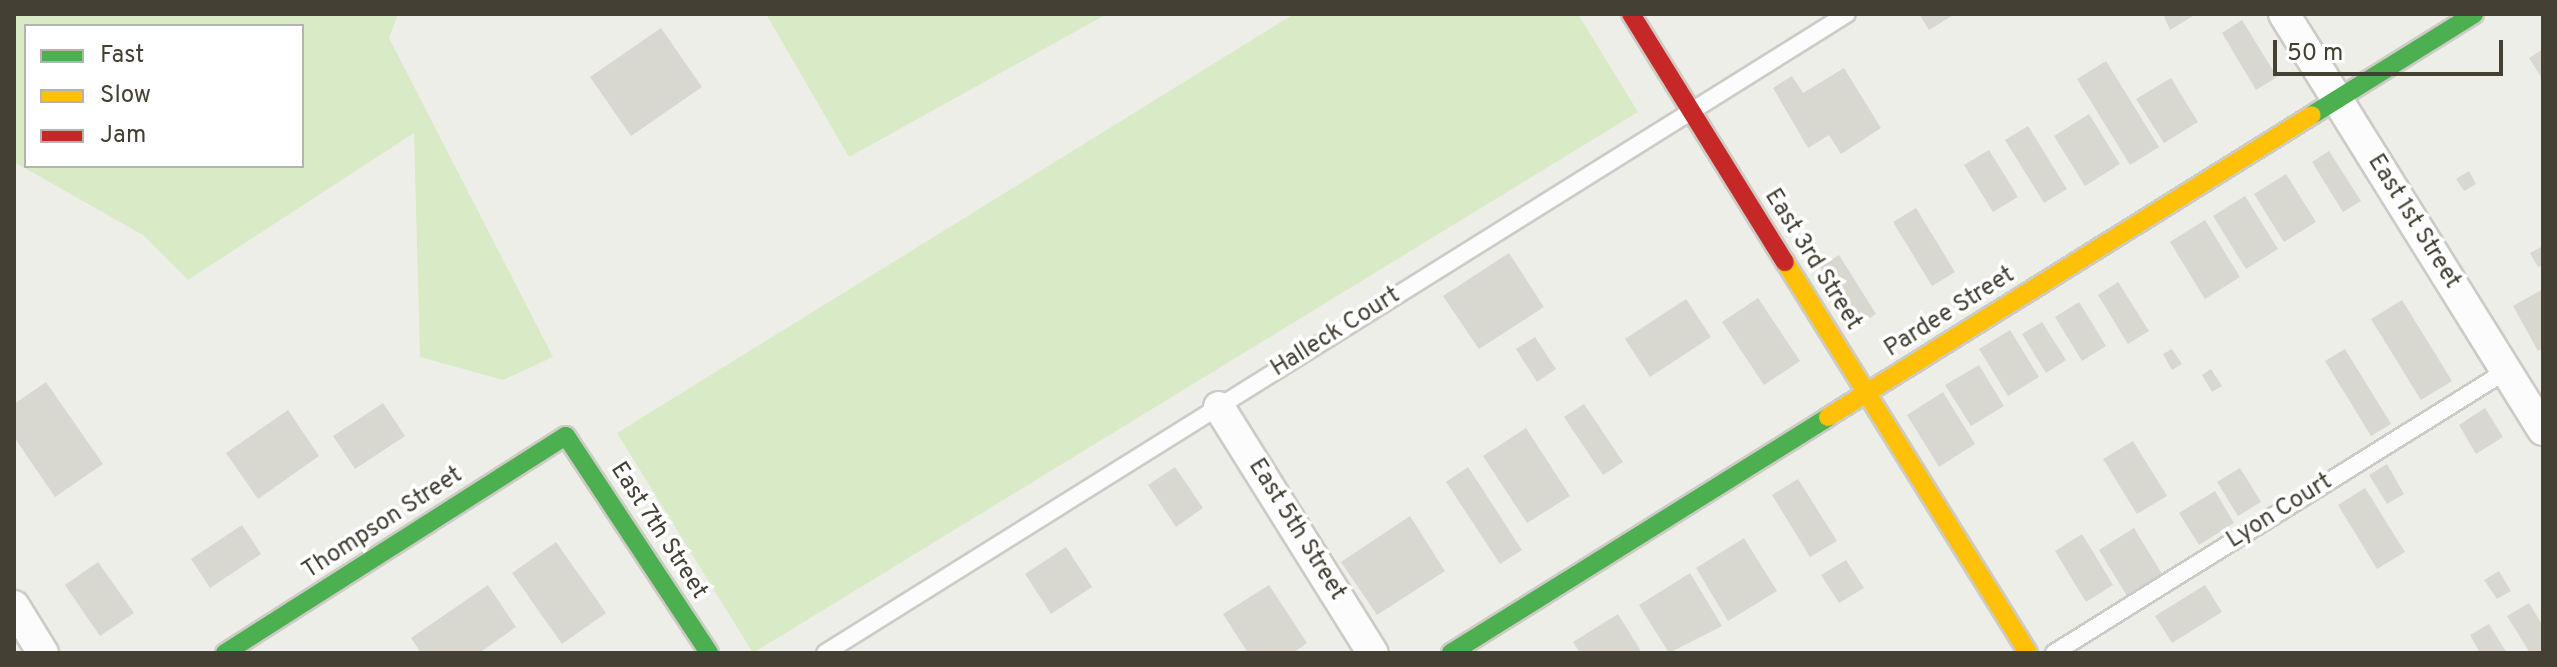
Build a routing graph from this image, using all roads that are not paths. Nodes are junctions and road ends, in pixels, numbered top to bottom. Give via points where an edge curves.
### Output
1 (1631, 14) edge
2 (1847, 14) edge
3 (2284, 14) edge
4 (2474, 14) edge
5 (2337, 100) junction
6 (1691, 111) junction
7 (2506, 371) junction
8 (1867, 393) junction
9 (1219, 407) junction
10 (2543, 430) edge
11 (566, 436) joint
12 (14, 606) edge
13 (43, 653) edge
14 (225, 653) edge
15 (709, 653) edge
16 (825, 653) edge
17 (1373, 653) edge
18 (1451, 653) edge
19 (2028, 653) edge
20 (2054, 653) edge

1 - 6 street, East 3rd Street
2 - 6 lane, Halleck Court
3 - 5 street, East 1st Street
4 - 5 street, Pardee Street
5 - 7 street, East 1st Street
5 - 8 street, Pardee Street
6 - 8 street, East 3rd Street
6 - 9 lane, Halleck Court
7 - 10 street, East 1st Street
7 - 20 lane, Lyon Court
8 - 18 street, Pardee Street
8 - 19 street, East 3rd Street
9 - 16 lane, Halleck Court
9 - 17 street, East 5th Street
11 - 14 street, Thompson Street
11 - 15 street, East 7th Street
12 - 13 street

